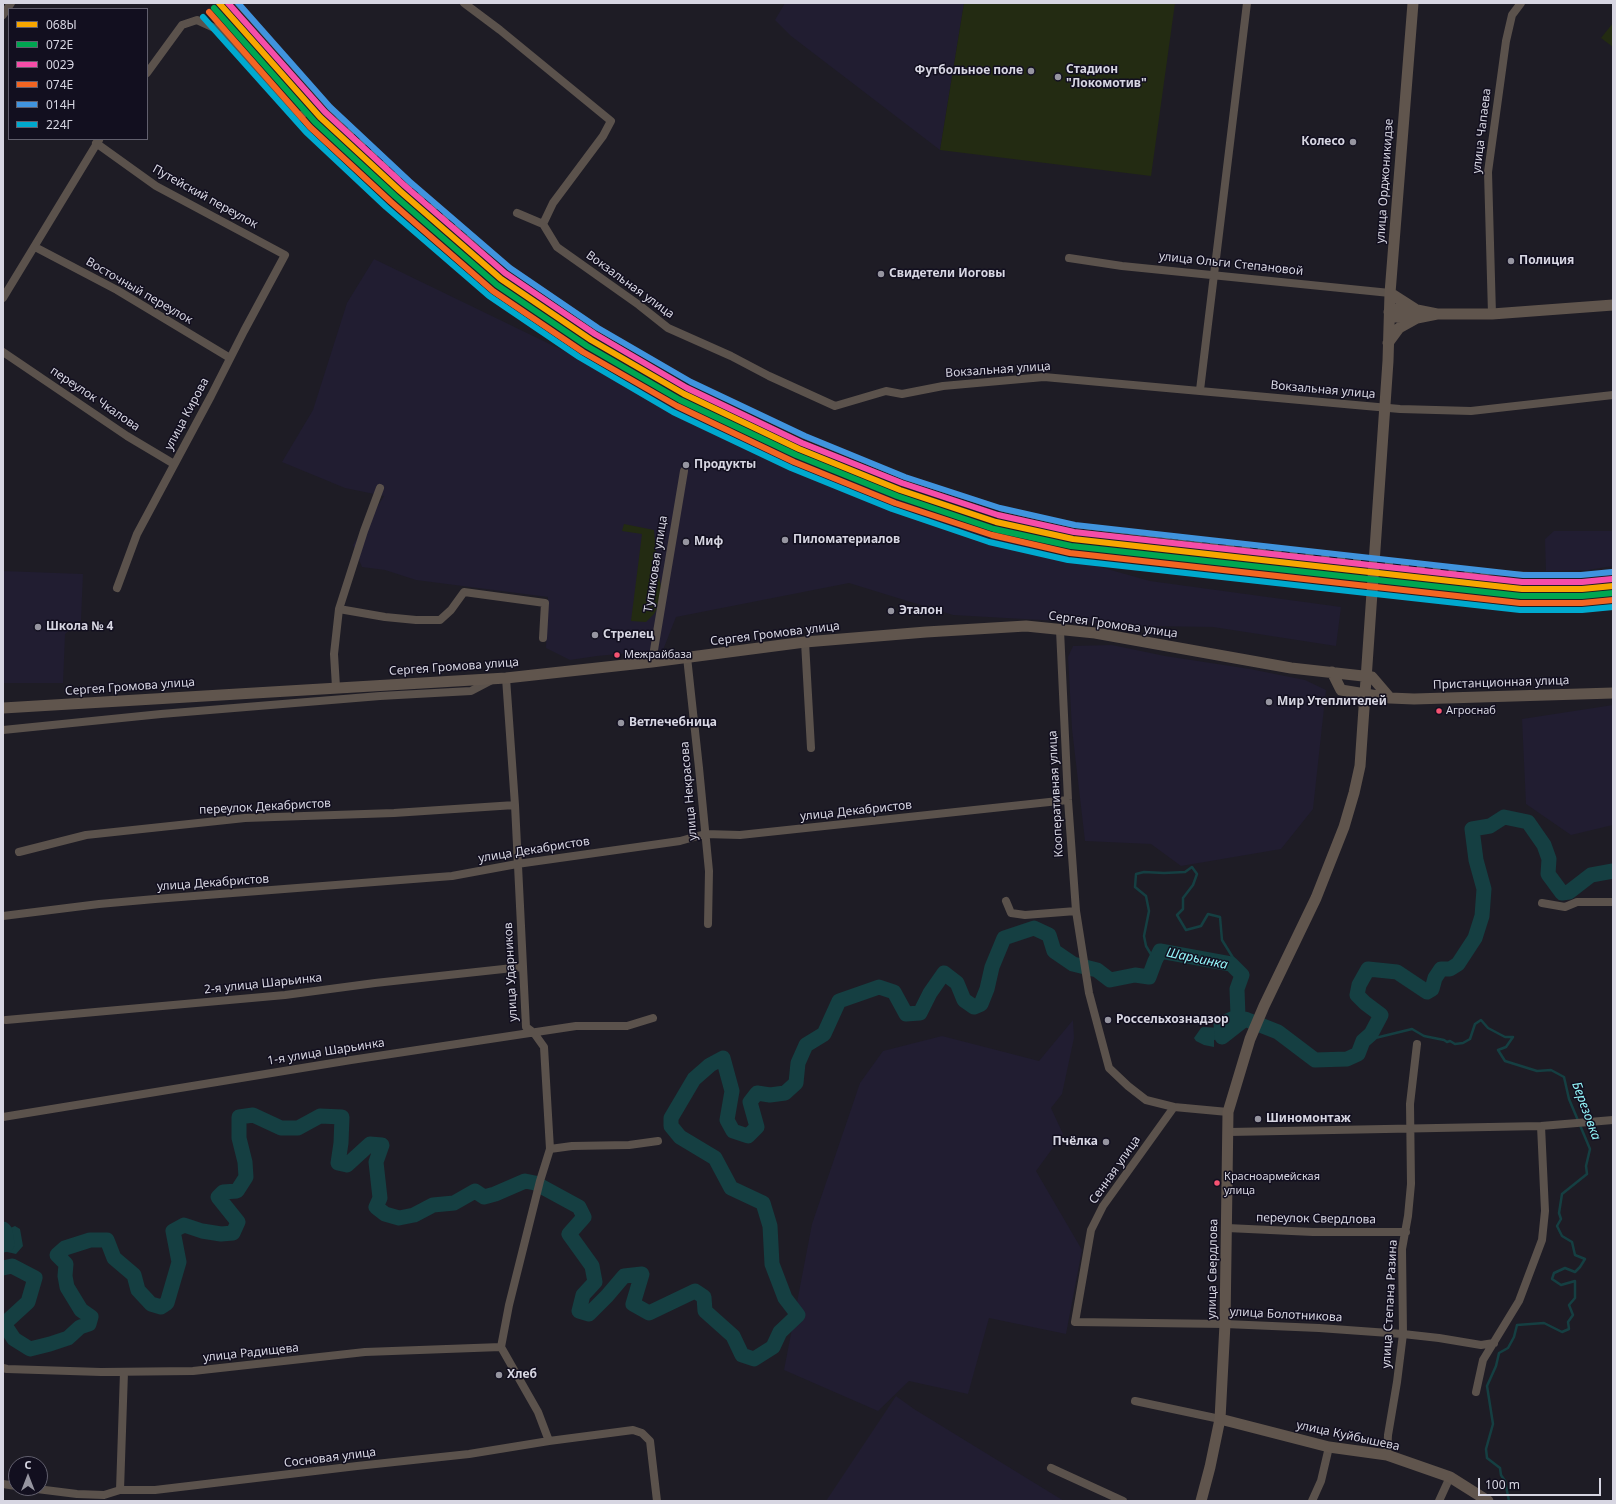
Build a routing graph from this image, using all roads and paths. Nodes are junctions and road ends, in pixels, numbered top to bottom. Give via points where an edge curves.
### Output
1 (464, 3) edge
2 (1247, 3) edge
3 (1413, 3) edge
4 (1521, 3) edge
5 (148, 72) edge
6 (303, 114) dead end
7 (98, 141) edge
8 (517, 214) dead end
9 (543, 224) junction
10 (35, 247) junction
11 (285, 255) joint
12 (1069, 258) dead end
13 (1213, 275) junction
14 (1390, 294) junction
15 (3, 298) edge
16 (1613, 305) edge
17 (1389, 312) junction
18 (1418, 314) junction
19 (1492, 314) junction
20 (1388, 343) junction
21 (3, 352) edge
22 (230, 358) junction
23 (1200, 390) junction
24 (1613, 395) edge
25 (174, 464) junction
26 (684, 471) dead end
27 (380, 488) dead end
28 (117, 588) dead end
29 (339, 609) junction
30 (1060, 630) junction
31 (543, 638) dead end
32 (805, 642) junction
33 (687, 657) junction
34 (652, 662) junction
35 (1332, 672) junction
36 (501, 678) junction
37 (336, 687) junction
38 (1613, 693) edge
39 (1390, 698) junction
40 (3, 708) edge
41 (3, 730) edge
42 (1362, 741) joint
43 (811, 748) dead end
44 (1068, 800) junction
45 (515, 805) junction
46 (705, 834) junction
47 (19, 852) dead end
48 (517, 864) junction
49 (1006, 901) dead end
50 (1613, 902) edge
51 (1542, 903) dead end
52 (1076, 910) junction
53 (3, 916) edge
54 (708, 924) dead end
55 (522, 967) junction
56 (653, 1018) dead end
57 (6, 1020) dead end
58 (534, 1033) junction
59 (1417, 1044) dead end
60 (1174, 1107) junction
61 (1228, 1112) junction
62 (3, 1117) edge
63 (1613, 1120) edge
64 (1541, 1126) junction
65 (1411, 1129) junction
66 (1229, 1132) junction
67 (658, 1141) dead end
68 (550, 1149) junction
69 (1227, 1228) junction
70 (1406, 1232) junction
71 (1075, 1322) joint
72 (1225, 1324) junction
73 (1402, 1334) junction
74 (1494, 1343) junction
75 (500, 1347) junction
76 (3, 1368) edge
77 (124, 1372) junction
78 (1476, 1392) dead end
79 (1135, 1401) dead end
80 (1220, 1419) junction
81 (549, 1441) junction
82 (1329, 1447) junction
83 (1387, 1455) junction
84 (1051, 1468) dead end
85 (1450, 1477) junction
86 (48, 1490) edge
87 (120, 1490) junction
88 (657, 1501) edge
89 (1123, 1501) edge
90 (1201, 1501) edge
91 (1312, 1501) edge
92 (1439, 1501) edge
93 (1488, 1501) edge

1 - 9 street via 611,121 603,136 553,203
2 - 13 street
3 - 14 street, улица Орджоникидзе
4 - 19 street, улица Чапаева via 1512,15 1506,41 1488,172
5 - 6 street via 182,25 197,20 221,31 289,108 298,117
7 - 10 street
7 - 11 street, Путейский переулок via 156,186
8 - 9 street
9 - 23 street, Вокзальная улица via 557,247 668,328 835,406 886,391 902,394 943,386 1044,376
10 - 15 street
10 - 22 street, Восточный переулок via 117,290
11 - 22 street, улица Кирова
12 - 13 street, улица Ольги Степановой
13 - 14 street, улица Ольги Степановой
13 - 23 street
14 - 17 street, улица Орджоникидзе
14 - 18 street
16 - 19 street
17 - 18 street via 1396,309
17 - 20 street, улица Орджоникидзе
18 - 19 street
18 - 20 street via 1399,328
20 - 42 street, улица Орджоникидзе
21 - 25 street, переулок Чкалова via 127,436
22 - 25 street, улица Кирова
23 - 24 street, Вокзальная улица via 1400,409 1471,411
25 - 28 street, улица Кирова via 136,534
26 - 34 street, Тупиковая улица
27 - 29 street
29 - 31 street via 377,616 440,620 464,592 545,603
29 - 37 street via 334,654
30 - 32 street, Сергея Громова улица via 1026,626
30 - 35 street, Сергея Громова улица via 1095,633 1291,668
30 - 44 street, Кооперативная улица
32 - 33 street, Сергея Громова улица
32 - 43 street
33 - 34 street, Сергея Громова улица
33 - 46 street, улица Некрасова
34 - 36 street, Сергея Громова улица
35 - 39 street, Сергея Громова улица via 1372,677
35 - 39 street, Пристанционная улица via 1341,690
36 - 37 street, Сергея Громова улица
36 - 41 street via 471,692 380,696
36 - 45 street, улица Ударников
37 - 40 street, Сергея Громова улица
38 - 39 street, Пристанционная улица
42 - 61 street, улица Свердлова via 1358,778 1344,827 1316,898 1250,1039
44 - 46 street, улица Декабристов via 740,835
44 - 52 street, Кооперативная улица
45 - 47 street, переулок Декабристов via 394,813 245,818 86,834
45 - 48 street, улица Ударников
46 - 48 street, улица Декабристов
46 - 54 street, улица Некрасова via 709,871
48 - 53 street, улица Декабристов via 452,876 123,902
48 - 55 street, улица Ударников
49 - 52 street via 1011,913 1018,914
50 - 51 street via 1577,902 1565,907
52 - 60 street, Кооперативная улица via 1085,974 1109,1068 1146,1100
55 - 57 street, 2-я улица Шарьинка via 285,995
55 - 58 street, улица Ударников via 526,1027
56 - 58 street, 1-я улица Шарьинка via 627,1026 576,1026
58 - 62 street, 1-я улица Шарьинка
58 - 68 street, улица Ударников via 544,1047
59 - 65 street, улица Степана Разина via 1410,1104
60 - 61 street
60 - 71 street, Сенная улица via 1103,1206 1091,1230
61 - 66 street, улица Свердлова
63 - 64 street
64 - 65 street
64 - 74 street via 1545,1211 1542,1240 1519,1301
65 - 66 street
65 - 70 street, улица Степана Разина via 1411,1184
66 - 69 street, улица Свердлова
67 - 68 street via 630,1146 572,1146
68 - 75 street, улица Ударников via 537,1192
69 - 70 street, переулок Свердлова
69 - 72 street, улица Свердлова
70 - 73 street, улица Степана Разина via 1402,1249
71 - 72 street, улица Болотникова
72 - 73 street, улица Болотникова
72 - 80 street, улица Свердлова
73 - 74 street, улица Болотникова via 1481,1345
73 - 83 street, улица Степана Разина
74 - 78 street via 1483,1360
75 - 77 street, улица Радищева via 365,1352 193,1371
75 - 81 street via 538,1412
76 - 77 street, улица Радищева
77 - 87 street
79 - 80 street
80 - 82 street, улица Куйбышева
80 - 90 street, улица Свердлова
81 - 87 street, Сосновая улица via 469,1454 155,1490
81 - 88 street, Сосновая улица via 633,1430 642,1433 650,1441
82 - 83 street, улица Куйбышева
82 - 91 street via 1321,1481
83 - 85 street, улица Куйбышева
84 - 89 street
85 - 92 street
85 - 93 street, улица Куйбышева
86 - 87 street, Сосновая улица via 104,1495

